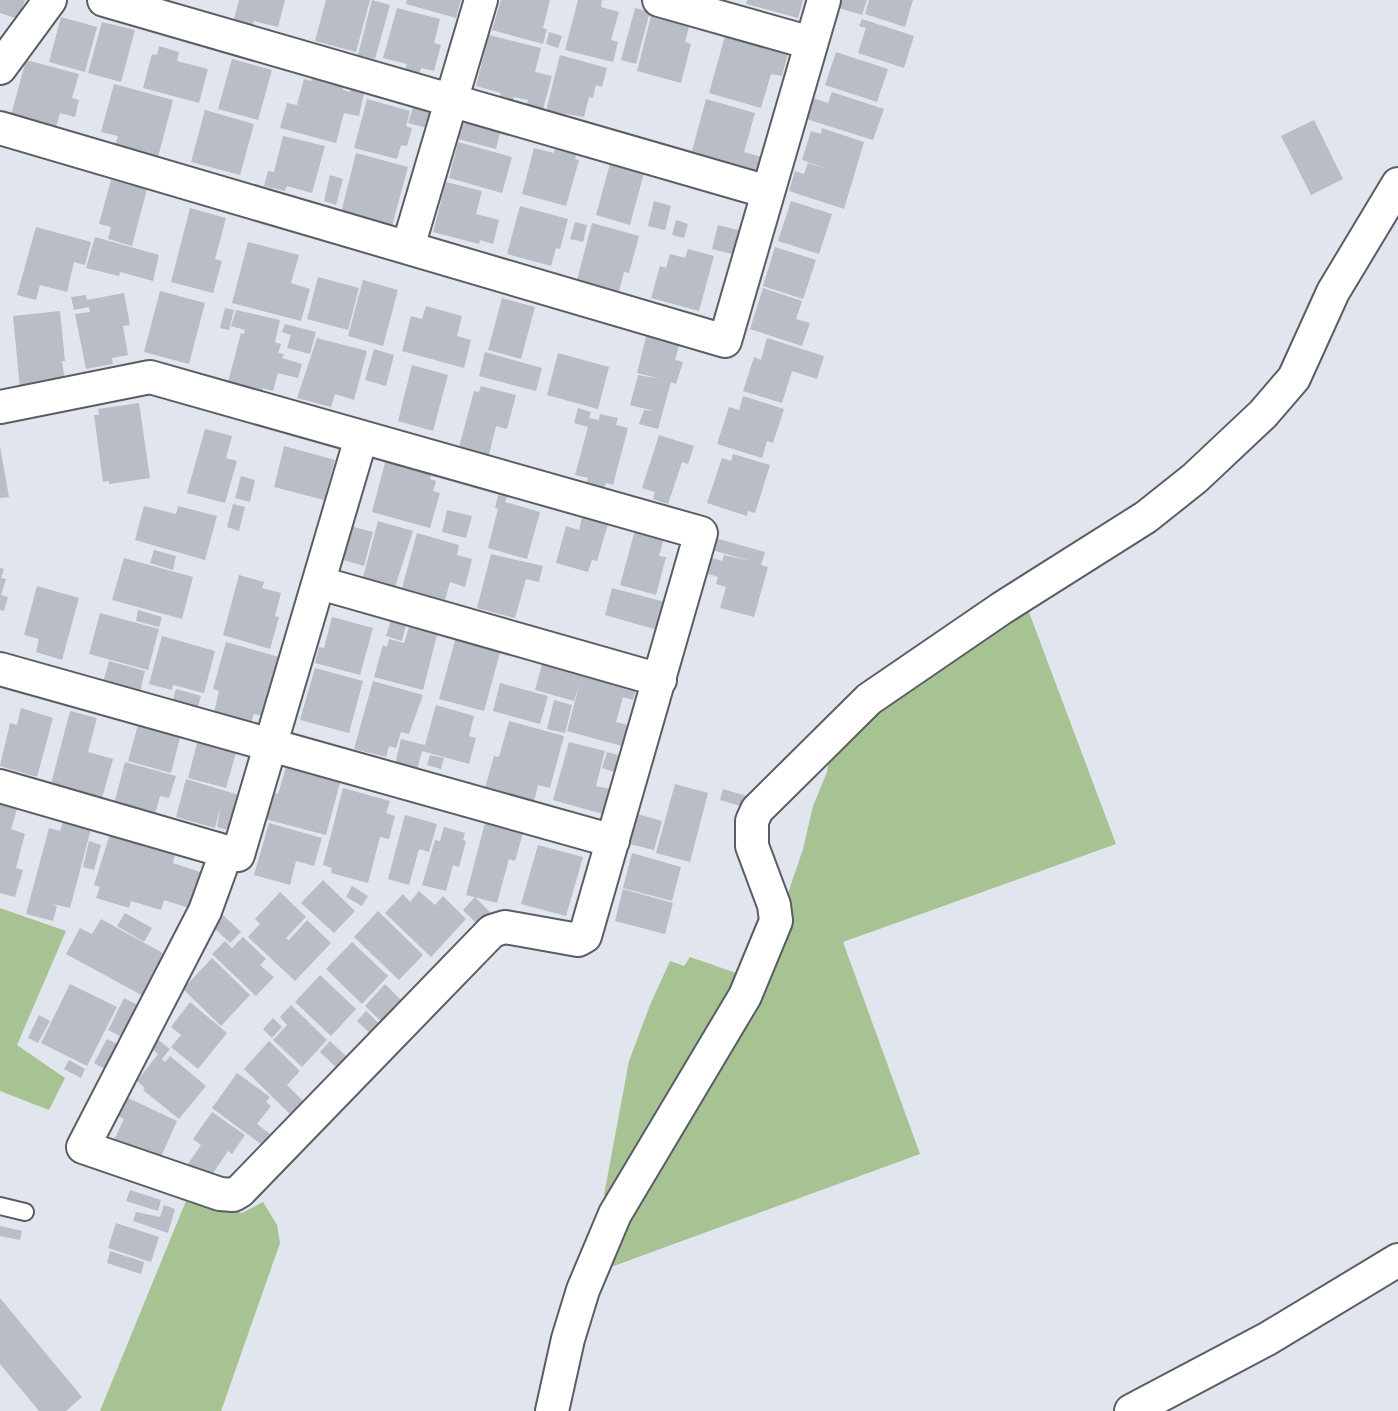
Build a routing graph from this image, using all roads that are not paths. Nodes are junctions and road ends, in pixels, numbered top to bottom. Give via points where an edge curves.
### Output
1 (50, 0) edge
2 (104, 0) edge
3 (481, 0) edge
4 (659, 0) edge
5 (824, 0) edge
6 (811, 43) junction
7 (1, 66) edge
8 (451, 100) junction
9 (0, 128) edge
10 (1398, 184) edge
11 (768, 192) junction
12 (408, 247) junction
13 (0, 407) edge
14 (361, 438) junction
15 (320, 583) junction
16 (0, 669) edge
17 (660, 680) junction
18 (273, 743) junction
19 (0, 786) edge
20 (613, 841) junction
21 (226, 853) junction
22 (0, 1206) edge
23 (25, 1212) dead end
24 (1398, 1260) edge
25 (552, 1411) edge
26 (1131, 1411) edge

1 - 7 street
2 - 8 street
3 - 8 street
4 - 6 street
5 - 6 street
6 - 11 street
8 - 11 street
8 - 12 street
9 - 12 street
10 - 25 street via 1333,292 1294,378 1263,414 1146,517 869,699 757,810 752,846 776,921 745,996 615,1214 583,1290
11 - 12 street via 725,341
13 - 14 street via 150,377
14 - 15 street
14 - 17 street via 701,533
15 - 17 street
15 - 18 street
16 - 18 street
17 - 20 street
18 - 20 street
18 - 21 street via 238,855
19 - 21 street
20 - 21 street via 585,936 578,940 505,927 492,931 233,1195 83,1147 205,911
22 - 23 lane
24 - 26 street via 1267,1339

